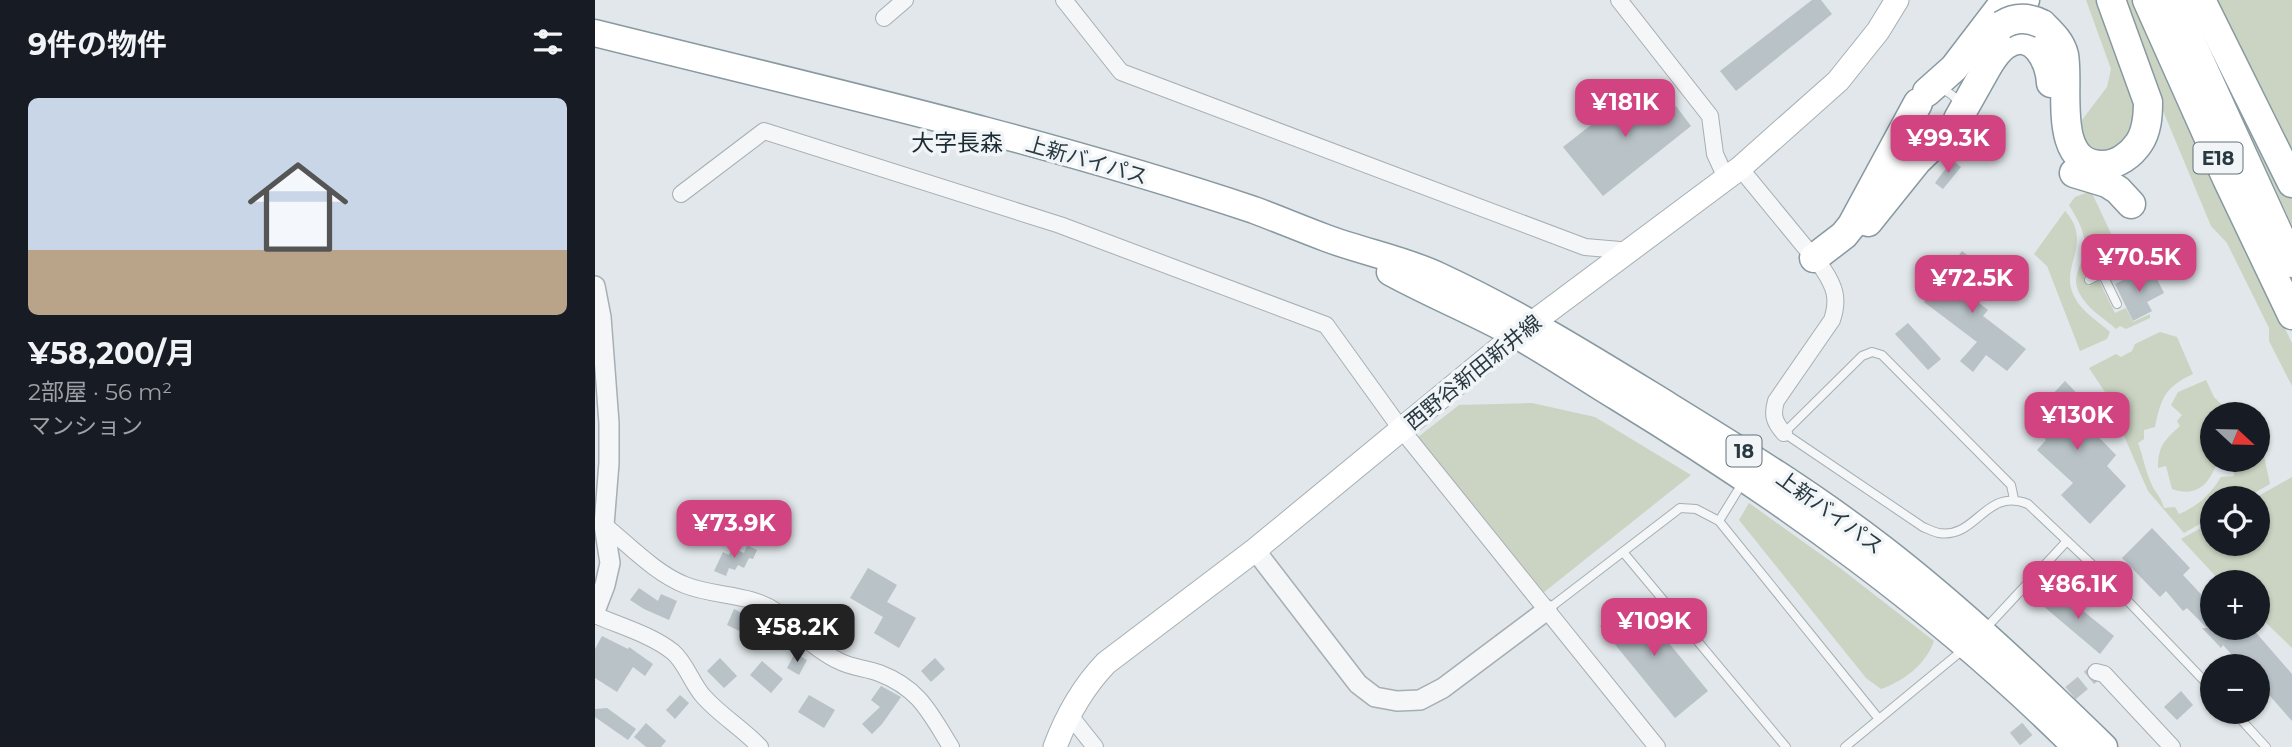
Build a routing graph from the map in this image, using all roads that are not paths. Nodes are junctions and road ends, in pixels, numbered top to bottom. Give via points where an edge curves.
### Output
1 (905, 0) edge
2 (1064, 0) edge
3 (1619, 0) edge
4 (1897, 0) edge
5 (2025, 0) edge
6 (2111, 0) edge
7 (2147, 0) edge
8 (2172, 0) edge
9 (2201, 0) edge
10 (2004, 13) edge
11 (884, 18) dead end
12 (595, 33) edge
13 (1983, 72) junction
14 (1922, 98) junction
15 (1954, 124) junction
16 (1733, 173) junction
17 (2292, 183) edge
18 (681, 194) dead end
19 (2131, 204) dead end
20 (2152, 248) dead end
21 (1632, 251) junction
22 (2292, 263) edge
23 (1819, 264) junction
24 (2102, 274) junction
25 (2089, 280) dead end
26 (595, 286) edge
27 (2117, 304) dead end
28 (2292, 315) edge
29 (1524, 329) junction
30 (1401, 429) junction
31 (1784, 433) junction
32 (1746, 478) junction
33 (2014, 499) junction
34 (1719, 521) junction
35 (604, 525) junction
36 (2067, 541) junction
37 (1255, 550) junction
38 (1622, 552) junction
39 (1547, 610) junction
40 (595, 613) edge
41 (1975, 639) junction
42 (2096, 672) dead end
43 (2200, 676) edge
44 (1068, 713) junction
45 (1879, 719) junction
46 (2245, 724) edge
47 (760, 747) edge
48 (951, 747) edge
49 (1055, 747) edge
50 (1095, 747) edge
51 (1657, 747) edge
52 (1786, 747) edge
53 (1845, 747) edge
54 (2076, 747) edge
55 (2105, 747) edge
56 (2172, 747) edge
57 (2266, 747) edge

1 - 11 street
2 - 21 street via 1121,72 1585,247
3 - 16 street via 1710,116 1715,154
4 - 16 main road, 西野谷新田新井線 via 1838,81
5 - 13 highway
6 - 10 highway, bridge via 2148,102 2145,131 2130,154 2107,166 2075,153 2067,134 2064,54 2056,37 2042,24 2025,18 2010,20
7 - 28 highway, E18
8 - 22 highway, E18
9 - 17 highway
10 - 14 highway
12 - 29 highway, 上新バイパス / 18 via 977,127 1245,208 1434,273
13 - 15 highway
13 - 19 highway via 2011,42 2028,43 2041,51 2050,71 2058,156 2074,174 2107,183
14 - 15 lane via 1942,90 1949,93 1958,104
14 - 15 lane via 1916,116 1924,128 1936,133
14 - 23 highway via 1851,225
15 - 23 highway via 1917,161 1841,255
16 - 21 main road, 西野谷新田新井線
16 - 23 street
18 - 30 street via 764,131 1061,225 1326,325
20 - 24 lane
21 - 29 main road, 西野谷新田新井線
23 - 31 street via 1834,285 1836,308 1825,332 1776,401 1773,412
24 - 25 lane
24 - 27 lane
26 - 35 street via 609,424
29 - 30 main road, 西野谷新田新井線
29 - 32 highway, 上新バイパス / 18
29 - 41 highway, 上新バイパス / 18 via 1761,462 1882,548
30 - 37 main road, 西野谷新田新井線
30 - 39 street
31 - 33 lane via 1923,527 1939,533 1954,532 2000,501
31 - 33 lane via 1861,356 1872,352 1882,355 2011,485
32 - 34 lane
32 - 41 highway, 上新バイパス / 18
33 - 36 lane via 2028,504
34 - 38 lane via 1696,509 1680,508
34 - 45 lane
35 - 40 street via 610,562
35 - 48 street via 683,584 759,603 836,660 895,679 922,700
36 - 41 lane
36 - 43 lane
37 - 39 street via 1358,684 1375,697 1420,700 1443,688
37 - 44 main road, 西野谷新田新井線 via 1106,663
38 - 39 lane
38 - 52 lane
39 - 51 street
40 - 47 street via 676,654 706,700
41 - 45 lane
41 - 54 highway, 上新バイパス / 18
41 - 55 highway, 上新バイパス / 18
42 - 56 street via 2104,674
44 - 49 main road, 西野谷新田新井線
44 - 50 street
45 - 53 lane
46 - 57 lane

